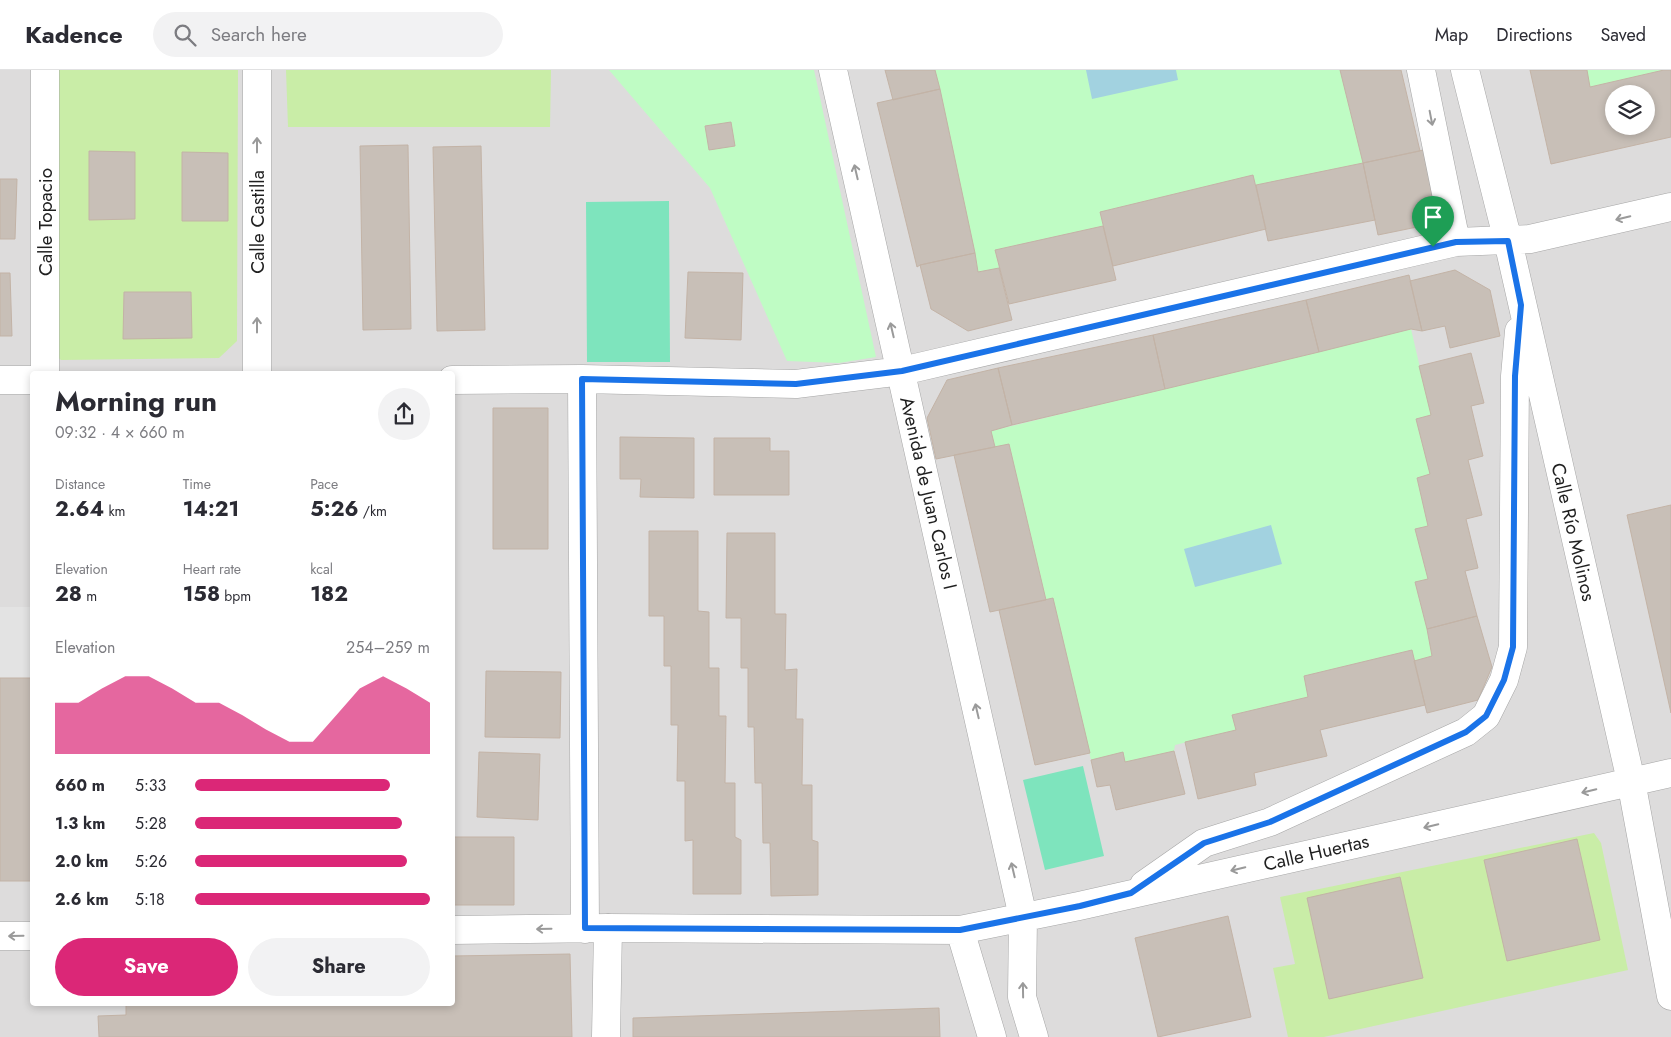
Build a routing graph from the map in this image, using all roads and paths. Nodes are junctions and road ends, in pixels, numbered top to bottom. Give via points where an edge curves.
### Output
1 (45, 70) edge
2 (257, 70) edge
3 (833, 70) edge
4 (1421, 70) edge
5 (1465, 70) edge
6 (1671, 207) edge
7 (1508, 241) junction
8 (1456, 242) junction
9 (1521, 305) junction
10 (45, 371) edge
11 (257, 371) edge
12 (902, 371) junction
13 (582, 379) junction
14 (0, 380) edge
15 (30, 380) edge
16 (455, 380) edge
17 (1671, 773) edge
18 (1631, 782) junction
19 (1131, 893) junction
20 (1023, 917) junction
21 (596, 928) junction
22 (455, 930) edge
23 (960, 930) junction
24 (0, 936) edge
25 (30, 936) edge
26 (1671, 996) edge
27 (606, 1037) edge
28 (992, 1037) edge
29 (1034, 1037) edge

1 - 10 street, Calle Topacio
11 -> 2 street, Calle Castilla
12 -> 3 street, Avenida de Juan Carlos I
4 -> 8 street
5 - 7 street, Calle Río Molinos
6 -> 7 street via 1530,239
7 - 8 street
7 - 9 street, Calle Río Molinos
8 - 12 street
9 - 18 street, Calle Río Molinos
9 - 19 street via 1515,376 1513,647 1504,680 1486,716 1466,732 1270,822 1204,843
12 - 13 street via 796,384
20 -> 12 street, Avenida de Juan Carlos I
13 - 16 street
13 - 21 street
14 - 15 street
17 - 18 street, Calle Huertas
18 -> 19 street, Calle Huertas
18 - 26 street, Calle Río Molinos
19 - 20 street, Calle Huertas
20 - 23 street, Calle Huertas
29 -> 20 street, Avenida de Juan Carlos I via 1022,997
21 -> 22 street, Calle Huertas
21 - 23 street, Calle Huertas
21 - 27 street
23 - 28 street
25 -> 24 street

